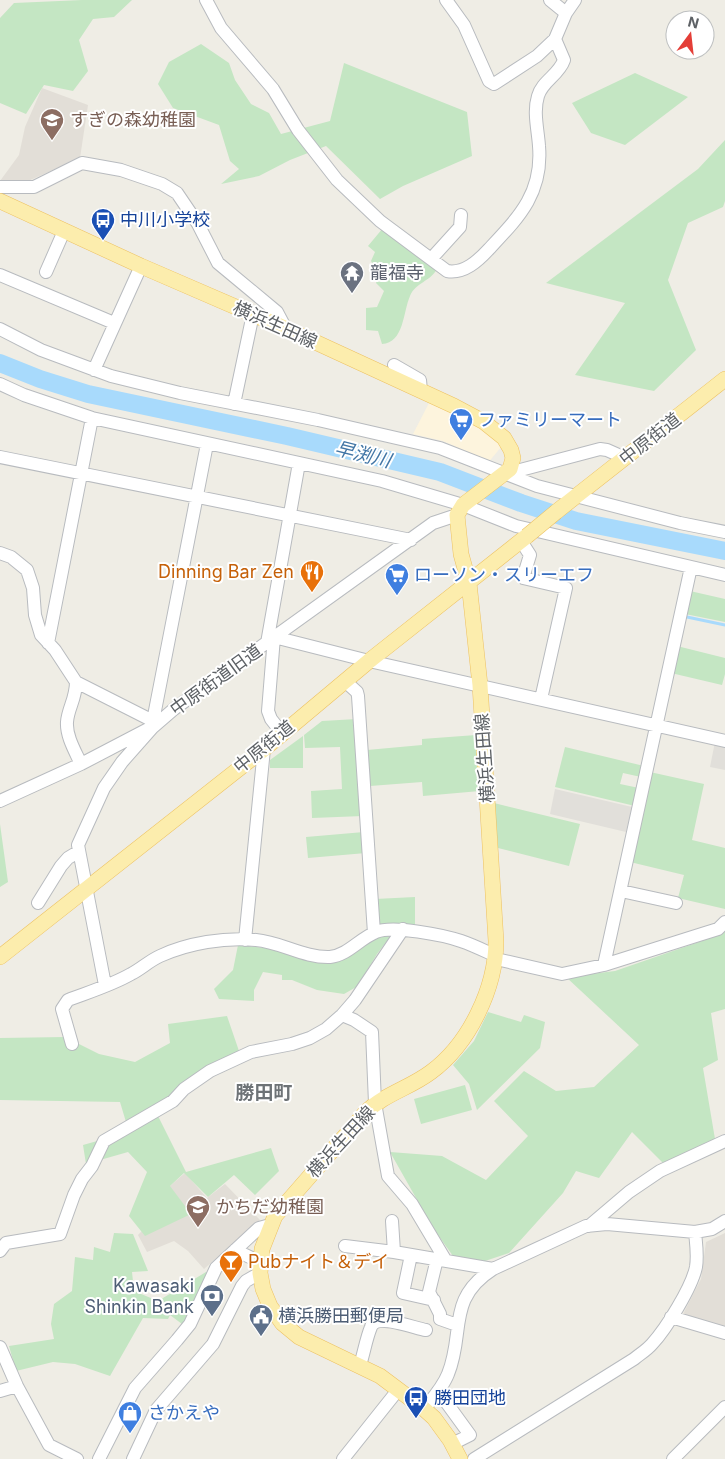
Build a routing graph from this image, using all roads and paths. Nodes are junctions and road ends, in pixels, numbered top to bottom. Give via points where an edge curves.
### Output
1 (206, 0) edge
2 (446, 0) edge
3 (550, 0) edge
4 (575, 0) edge
5 (566, 13) junction
6 (555, 39) junction
7 (0, 187) edge
8 (0, 201) edge
9 (461, 215) dead end
10 (64, 231) junction
11 (431, 259) junction
12 (141, 266) junction
13 (46, 272) dead end
14 (0, 275) edge
15 (253, 314) junction
16 (114, 323) junction
17 (286, 329) junction
18 (0, 330) edge
19 (394, 365) dead end
20 (94, 370) junction
21 (725, 380) edge
22 (0, 384) edge
23 (421, 391) junction
24 (234, 404) junction
25 (92, 418) junction
26 (208, 444) junction
27 (0, 457) edge
28 (625, 458) junction
29 (299, 463) junction
30 (81, 473) junction
31 (503, 475) junction
32 (197, 496) junction
33 (575, 497) junction
34 (463, 507) junction
35 (291, 515) junction
36 (725, 532) edge
37 (524, 538) junction
38 (412, 540) junction
39 (0, 553) edge
40 (691, 567) junction
41 (725, 575) edge
42 (469, 583) junction
43 (270, 640) junction
44 (48, 643) junction
45 (370, 661) junction
46 (76, 682) junction
47 (346, 682) junction
48 (480, 685) junction
49 (541, 699) junction
50 (154, 724) junction
51 (657, 726) junction
52 (282, 733) junction
53 (725, 741) edge
54 (264, 749) junction
55 (81, 764) junction
56 (0, 801) edge
57 (78, 852) junction
58 (86, 887) junction
59 (620, 891) junction
60 (38, 903) dead end
61 (676, 903) dead end
62 (725, 922) edge
63 (403, 929) junction
64 (374, 932) junction
65 (245, 940) junction
66 (0, 957) edge
67 (496, 957) junction
68 (604, 965) junction
69 (105, 985) junction
70 (342, 1016) junction
71 (72, 1044) dead end
72 (375, 1103) junction
73 (725, 1141) edge
74 (392, 1220) dead end
75 (725, 1221) edge
76 (270, 1226) junction
77 (589, 1226) junction
78 (694, 1232) junction
79 (345, 1246) dead end
80 (235, 1250) junction
81 (0, 1251) edge
82 (394, 1252) junction
83 (411, 1255) junction
84 (441, 1260) junction
85 (260, 1268) junction
86 (493, 1269) junction
87 (434, 1300) junction
88 (671, 1317) junction
89 (457, 1325) junction
90 (426, 1330) dead end
91 (725, 1333) edge
92 (0, 1347) edge
93 (360, 1365) junction
94 (17, 1386) junction
95 (398, 1390) junction
96 (0, 1391) edge
97 (438, 1391) junction
98 (725, 1407) edge
99 (424, 1409) junction
100 (452, 1444) junction
101 (67, 1457) edge
102 (99, 1459) edge
103 (133, 1459) edge
104 (343, 1459) edge
105 (460, 1459) edge
106 (474, 1459) edge
107 (673, 1459) edge

1 - 11 street via 221,28 273,89 298,130 337,180 380,221
2 - 6 street via 464,25 489,81 494,84 537,56
3 - 5 street
4 - 5 street
5 - 6 street
6 - 11 street via 564,60 558,72 541,88 535,107 539,149 532,197 517,218 472,265 454,272 447,271
7 - 17 street via 34,187 82,163 121,170 162,184 177,193 218,263 278,312
8 - 10 main road, 横浜生田線
9 - 11 street via 460,227
10 - 12 main road, 横浜生田線
10 - 13 street
12 - 15 main road, 横浜生田線
12 - 16 street
14 - 16 street
15 - 17 main road, 横浜生田線
15 - 24 street
16 - 20 street
17 - 23 main road, 横浜生田線
18 - 20 street
19 - 23 street via 420,380
20 - 24 street
21 - 28 main road, 中原街道
22 - 25 street
23 - 31 main road, 横浜生田線 via 484,422 504,438 513,458 512,465
24 - 31 street via 440,448
25 - 26 street
25 - 30 street
26 - 29 street
26 - 32 street
27 - 30 street
28 - 31 street via 600,449
28 - 33 main road, 中原街道
29 - 34 street via 382,481
29 - 35 street
30 - 32 street
30 - 44 street
31 - 33 street
31 - 34 main road
32 - 35 street
32 - 50 street
33 - 36 street
33 - 37 main road, 中原街道, bridge
34 - 38 street, 中原街道旧道 via 433,523
34 - 40 street via 516,526
34 - 42 main road, 横浜生田線 via 461,554
35 - 38 street
35 - 43 street
37 - 42 main road, 中原街道
37 - 49 street via 530,556 523,578 566,588
38 - 43 street, 中原街道旧道
39 - 44 street via 28,570 40,635
40 - 41 street
40 - 51 street
42 - 45 main road, 中原街道
42 - 48 main road, 横浜生田線
43 - 45 street
43 - 50 street, 中原街道旧道
43 - 52 street via 268,711
44 - 46 street
45 - 47 main road, 中原街道
45 - 48 street
46 - 50 street
46 - 55 street via 67,722 70,743
47 - 52 main road, 中原街道
47 - 64 street via 358,696
48 - 49 street
48 - 67 main road, 横浜生田線
49 - 51 street
50 - 55 street
50 - 57 street, 中原街道旧道 via 104,788 79,840
51 - 53 street
51 - 59 street
52 - 54 main road, 中原街道
54 - 58 main road, 中原街道
54 - 65 street
55 - 56 street
57 - 58 street
57 - 60 street via 61,866
58 - 66 main road, 中原街道
58 - 69 street
59 - 61 street
59 - 68 street
62 - 68 street via 718,929
63 - 64 street
63 - 67 street via 460,940
63 - 70 street
64 - 65 street via 344,953 329,957
65 - 69 street via 198,944 162,956
67 - 68 street via 562,974
67 - 72 main road, 横浜生田線 via 483,1001 460,1044 430,1073
69 - 71 street via 68,1000 62,1008
70 - 72 street via 372,1032
70 - 81 street via 310,1038 251,1052 210,1071 173,1101 104,1141 74,1195 60,1234 6,1243
72 - 76 main road, 横浜生田線 via 282,1207
72 - 84 street via 388,1176 412,1204
73 - 77 street via 660,1171
74 - 82 street
75 - 78 street via 712,1229
76 - 80 street via 259,1228
76 - 85 main road, 横浜生田線
77 - 78 street via 607,1224
77 - 86 street
78 - 88 street via 696,1267 690,1285
79 - 82 street
80 - 85 street
80 - 102 street via 216,1268 190,1324 135,1388
82 - 83 street
83 - 84 street
83 - 87 street via 403,1292
84 - 86 street
84 - 87 street via 429,1292
85 - 93 main road, 横浜生田線 via 266,1298 282,1323 299,1337
85 - 103 street via 242,1286 213,1344 156,1410
86 - 89 street via 470,1289
87 - 89 street via 440,1319
88 - 91 street
88 - 106 street via 652,1344 634,1359
89 - 97 street via 448,1375
90 - 93 street via 384,1320 371,1324
92 - 94 street
93 - 95 main road, 横浜生田線
94 - 96 street
94 - 101 street via 49,1444
95 - 99 main road, 横浜生田線
95 - 104 street
97 - 99 street
97 - 100 street via 470,1435
98 - 107 street
99 - 100 main road, 横浜生田線
100 - 105 main road, 横浜生田線

